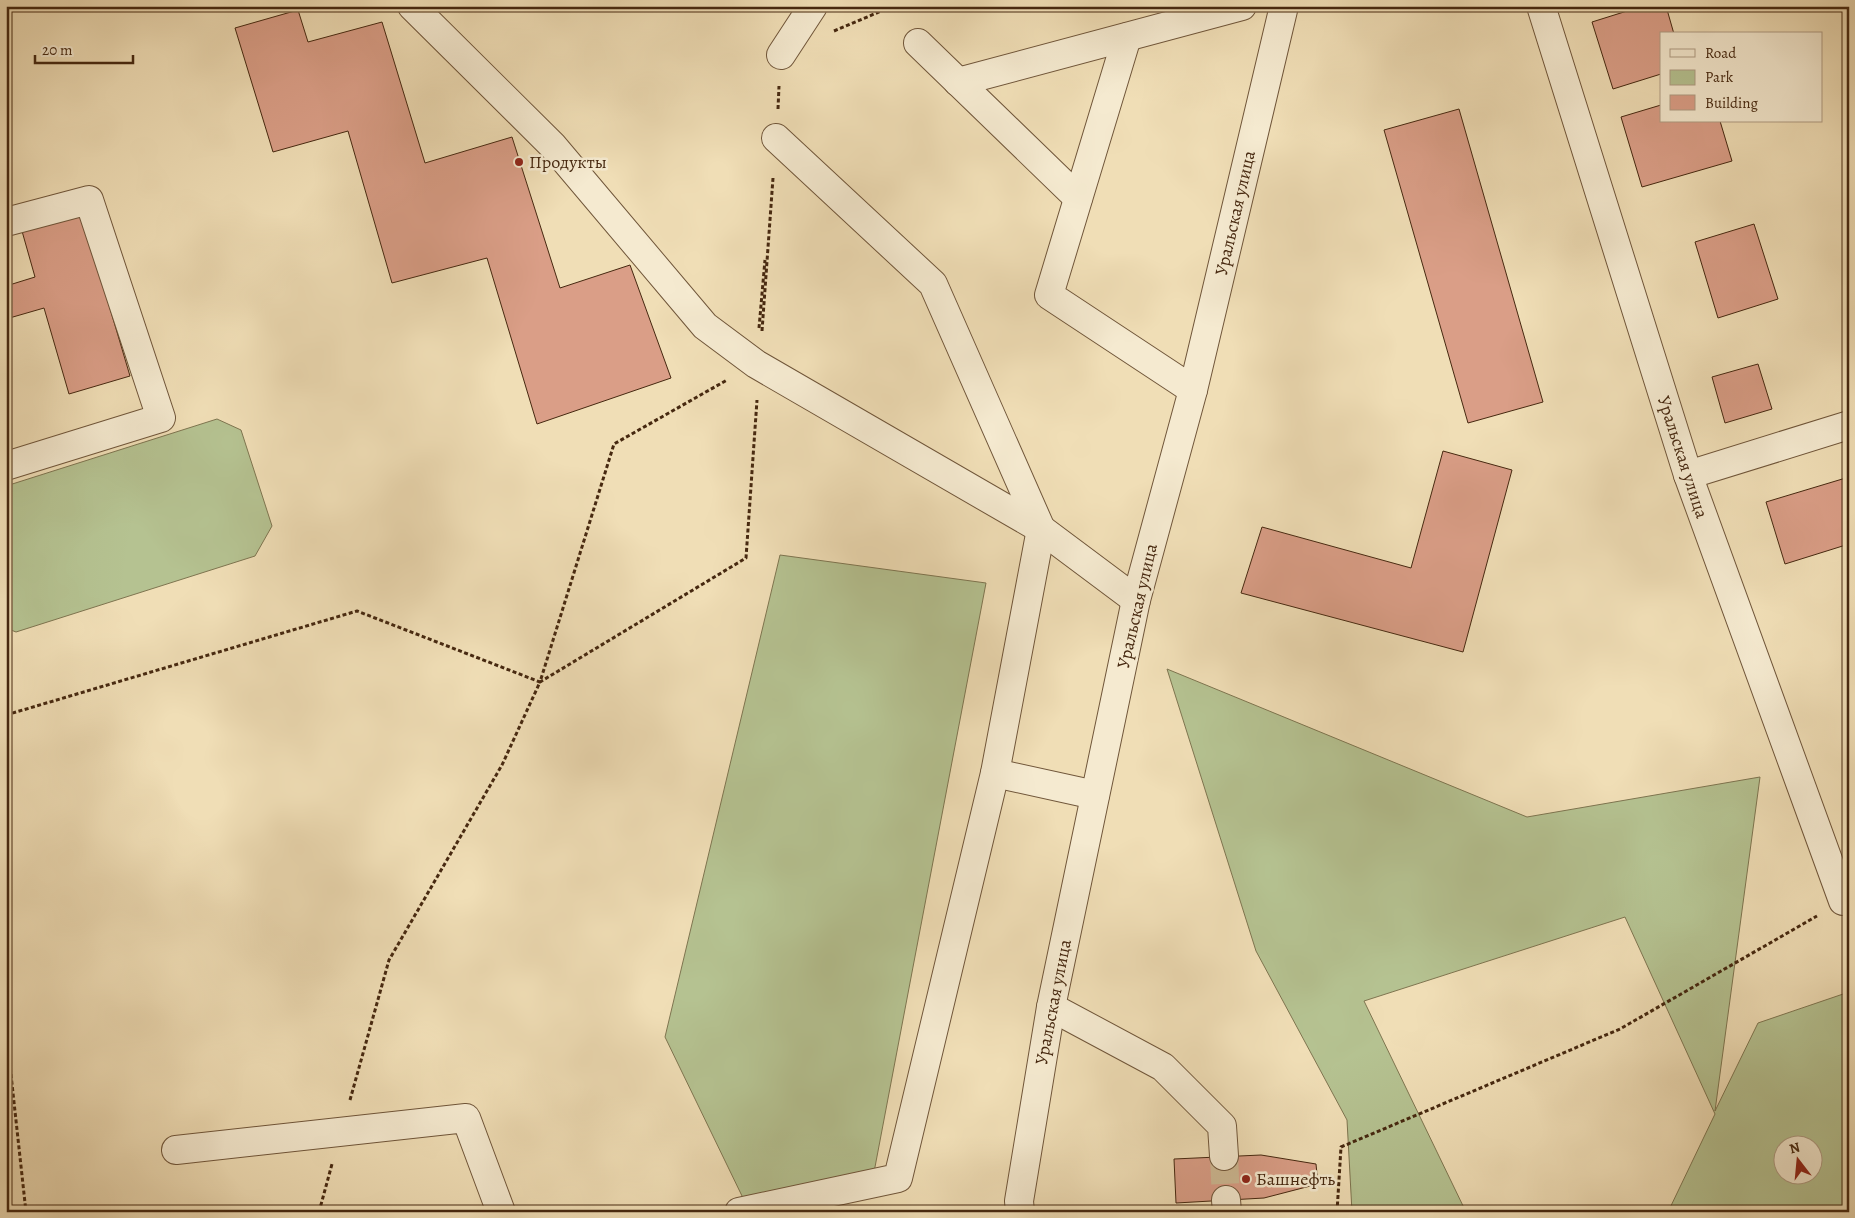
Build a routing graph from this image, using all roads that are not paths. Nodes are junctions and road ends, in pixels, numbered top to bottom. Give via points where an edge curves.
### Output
1 (412, 6) edge
2 (813, 6) edge
3 (1242, 6) edge
4 (1284, 6) edge
5 (1541, 6) edge
6 (1127, 37) junction
7 (918, 43) dead end
8 (781, 55) road end
9 (958, 82) junction
10 (776, 125) road end
11 (1078, 198) junction
12 (6, 222) edge
13 (1193, 390) junction
14 (1849, 425) edge
15 (6, 466) edge
16 (1688, 475) junction
17 (1041, 529) junction
18 (1136, 600) junction
19 (996, 774) junction
20 (1095, 795) junction
21 (1846, 900) edge
22 (1051, 1007) junction
23 (176, 1150) dead end
24 (1224, 1156) tunnel mouth
25 (501, 1212) edge
26 (739, 1212) edge
27 (1020, 1212) edge

1 - 17 street via 553,146 705,326 758,365
2 - 8 street
3 - 6 street
4 - 13 street, Уральская улица
5 - 16 street, Уральская улица
6 - 9 street
6 - 11 street
7 - 9 street
9 - 11 street
10 - 17 street via 934,284
11 - 13 street via 1049,295
12 - 15 street via 89,200 161,418
13 - 18 street, Уральская улица
14 - 16 street
16 - 21 street, Уральская улица
17 - 18 street
17 - 19 street
18 - 20 street, Уральская улица
19 - 20 street
19 - 26 street via 898,1178
20 - 22 street, Уральская улица
22 - 24 street via 1163,1067 1222,1126
22 - 27 street, Уральская улица via 1019,1201
23 - 25 street via 466,1118

